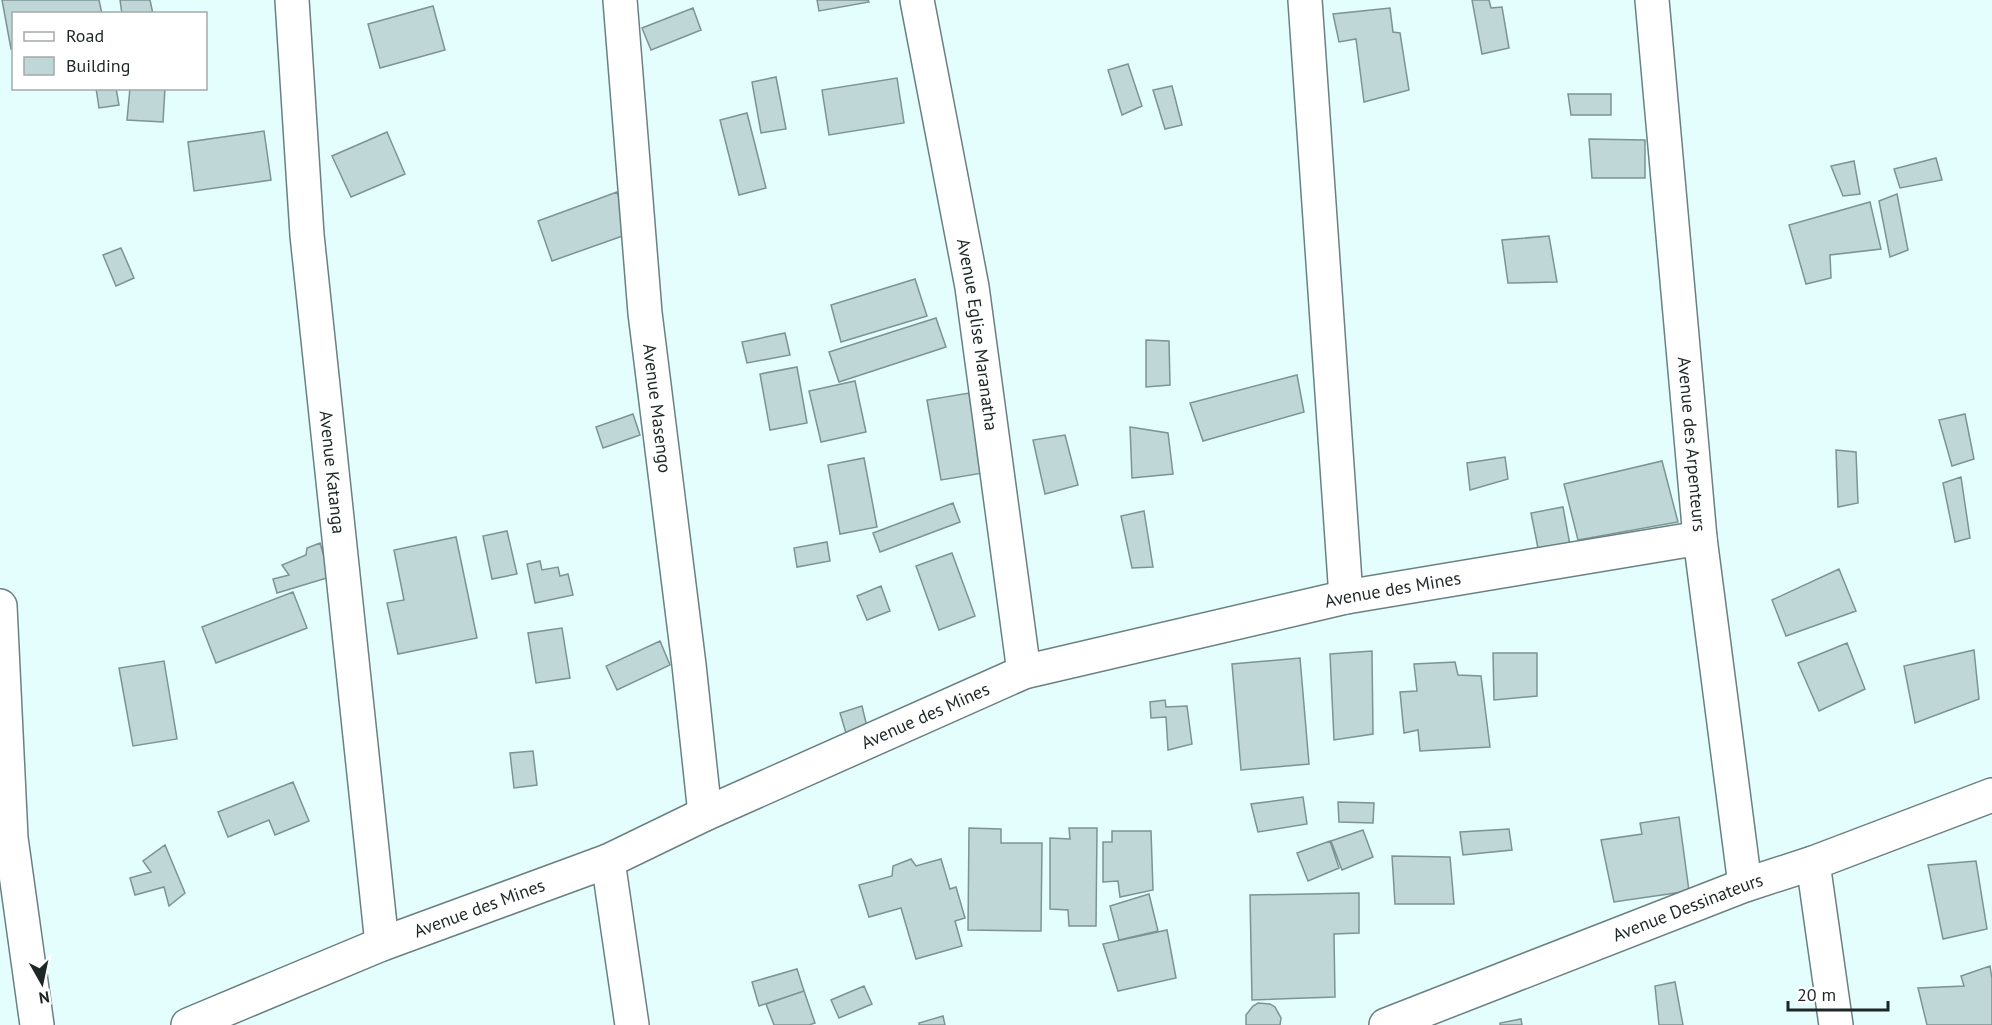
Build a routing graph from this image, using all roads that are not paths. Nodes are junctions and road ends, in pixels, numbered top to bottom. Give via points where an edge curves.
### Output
1 (292, 0) edge
2 (620, 0) edge
3 (917, 0) edge
4 (1305, 0) edge
5 (1652, 0) edge
6 (1700, 538) junction
7 (1346, 597) junction
8 (0, 606) edge
9 (1024, 672) junction
10 (1992, 795) edge
11 (705, 814) junction
12 (608, 861) junction
13 (1814, 863) junction
14 (1745, 885) junction
15 (382, 944) junction
16 (37, 1025) edge
17 (188, 1025) edge
18 (632, 1025) edge
19 (1386, 1025) edge
20 (1836, 1025) edge

1 - 15 street, Avenue Katanga via 308,235
2 - 11 street, Avenue Masengo via 645,313
3 - 9 street, Avenue Eglise Maranatha via 972,287
4 - 7 street
5 - 6 street, Avenue des Arpenteurs
6 - 7 street, Avenue des Mines
6 - 14 street, Avenue des Arpenteurs
7 - 9 street, Avenue des Mines
8 - 16 street via 11,838
9 - 11 street, Avenue des Mines
10 - 13 street, Avenue Dessinateurs
11 - 12 street, Avenue des Mines
12 - 15 street, Avenue des Mines
12 - 18 street
13 - 14 street, Avenue Dessinateurs
13 - 20 street
14 - 19 street, Avenue Dessinateurs
15 - 17 street, Avenue des Mines

